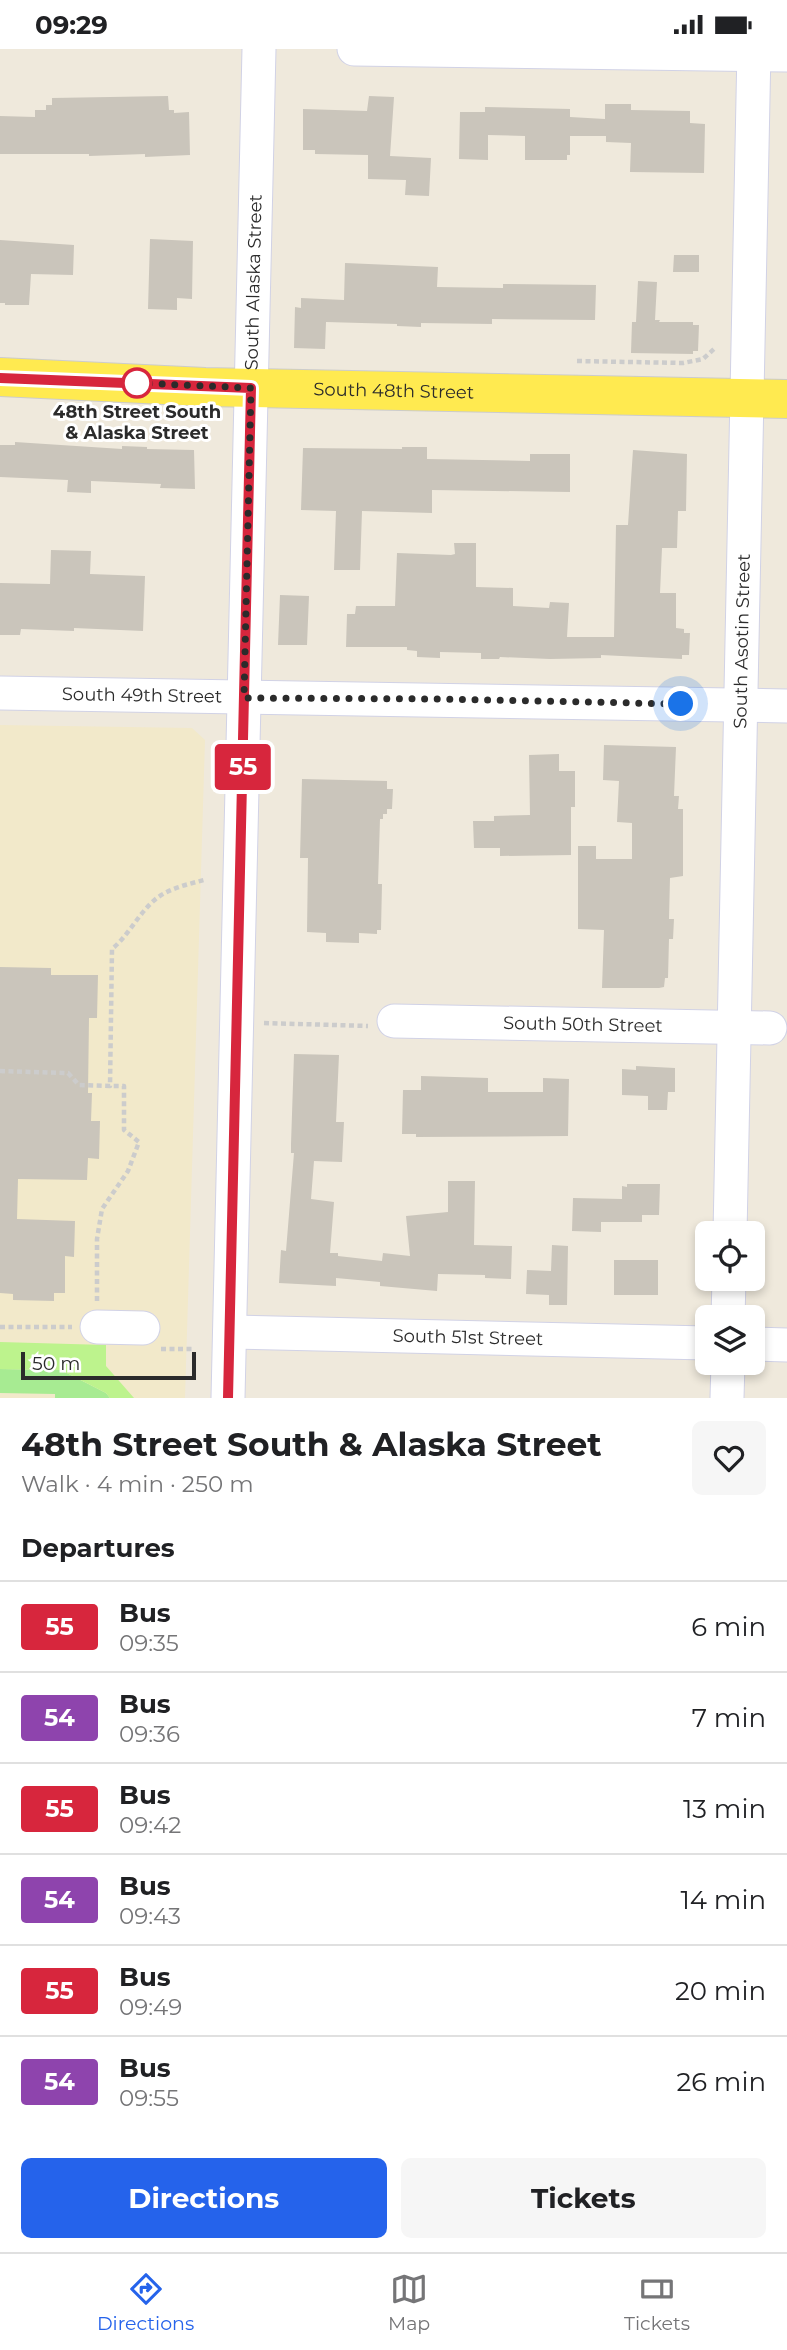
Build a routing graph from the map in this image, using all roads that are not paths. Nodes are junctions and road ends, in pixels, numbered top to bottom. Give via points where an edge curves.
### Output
1 (259, 49) edge
2 (354, 49) edge
3 (754, 52) edge
4 (787, 55) edge
5 (0, 377) edge
6 (251, 388) junction
7 (747, 398) junction
8 (787, 399) edge
9 (0, 693) edge
10 (244, 698) junction
11 (741, 706) junction
12 (787, 706) edge
13 (394, 1021) road end
14 (734, 1027) junction
15 (770, 1028) dead end
16 (730, 1221) edge
17 (97, 1327) road end
18 (143, 1328) dead end
19 (230, 1332) junction
20 (695, 1343) edge
21 (765, 1344) edge
22 (787, 1345) edge
23 (728, 1375) edge
24 (228, 1398) edge
25 (727, 1398) edge

1 - 6 street, South Alaska Street
2 - 3 street
3 - 4 street
3 - 7 street, South Asotin Street
5 - 6 main road, South 48th Street
6 - 7 main road, South 48th Street
6 - 10 street, South Alaska Street
7 - 8 main road, South 48th Street
7 - 11 street, South Asotin Street
9 - 10 street, South 49th Street
10 - 11 street, South 49th Street
10 - 19 street, South Alaska Street
11 - 12 street, South 49th Street
11 - 14 street, South Asotin Street
13 - 14 street, South 50th Street
14 - 15 street, South 50th Street
14 - 16 street, South Asotin Street
17 - 18 street
19 - 20 street, South 51st Street
19 - 24 street, South Alaska Street
21 - 22 street
23 - 25 street

